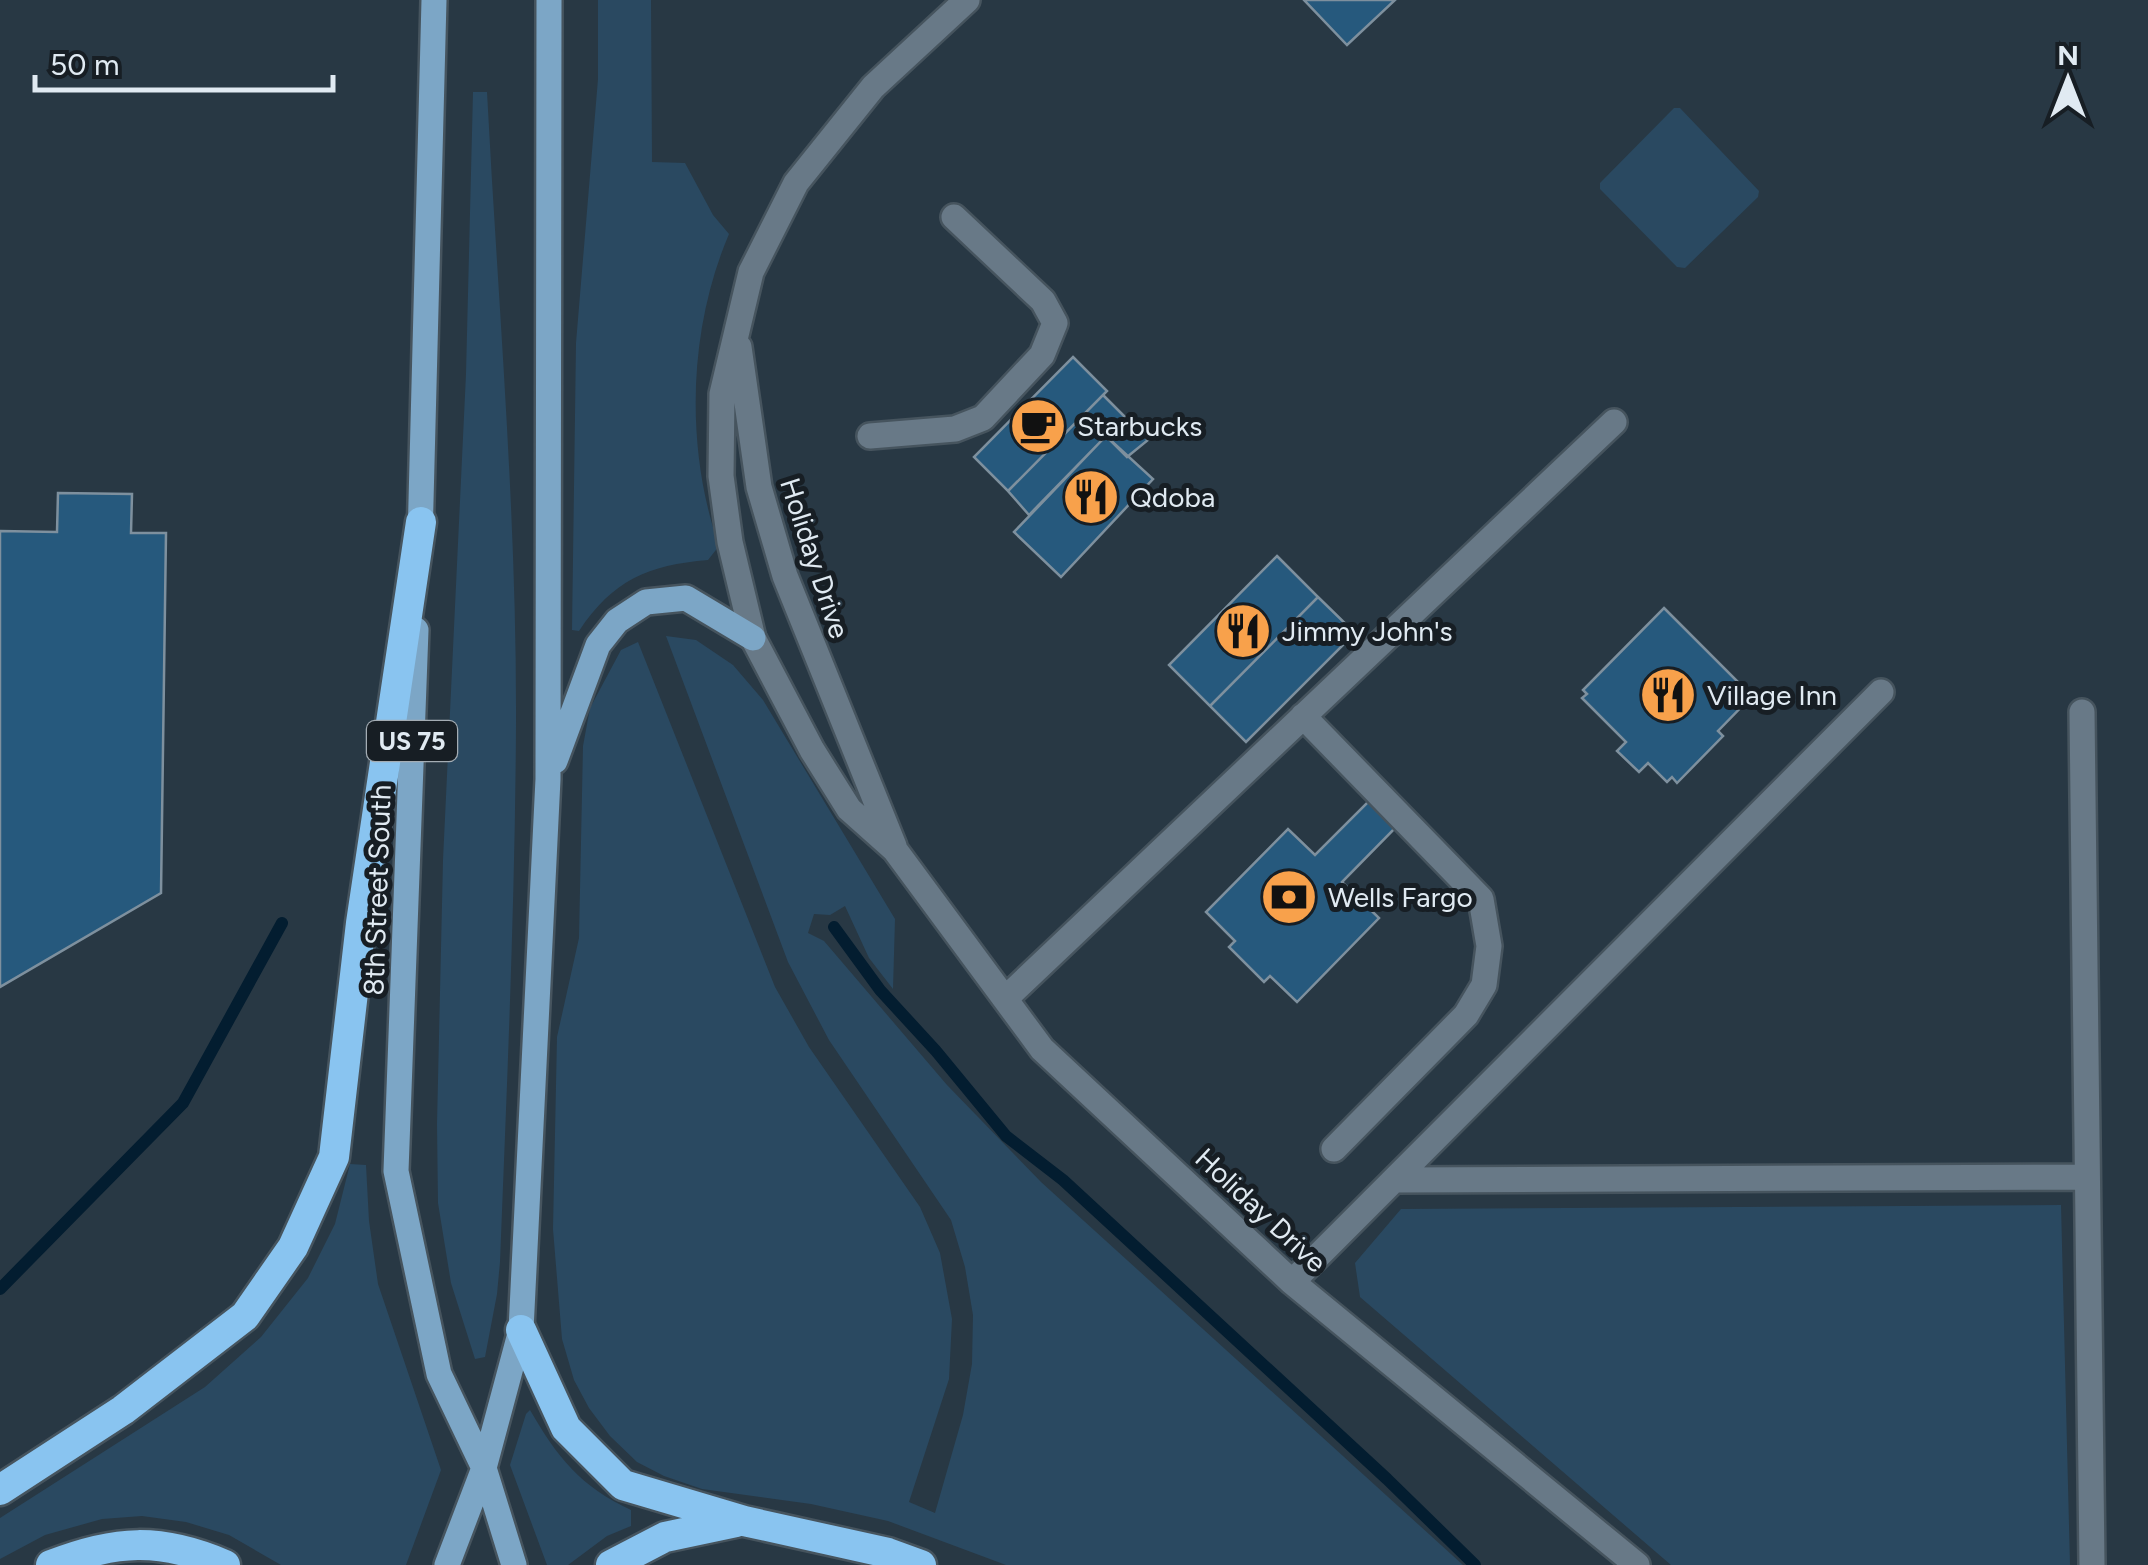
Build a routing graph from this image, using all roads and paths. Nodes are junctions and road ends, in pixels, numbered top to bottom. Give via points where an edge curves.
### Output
1 (434, 0) edge
2 (549, 0) edge
3 (967, 0) edge
4 (954, 217) dead end
5 (737, 329) junction
6 (1614, 422) dead end
7 (870, 436) dead end
8 (420, 522) junction
9 (753, 638) junction
10 (1881, 692) dead end
11 (2082, 712) dead end
12 (1303, 716) junction
13 (548, 779) junction
14 (896, 850) junction
15 (1006, 998) junction
16 (1334, 1149) dead end
17 (2088, 1177) junction
18 (1394, 1180) junction
19 (1292, 1282) junction
20 (521, 1330) junction
21 (484, 1468) junction
22 (0, 1490) edge
23 (744, 1521) junction
24 (51, 1565) edge
25 (225, 1565) edge
26 (447, 1565) edge
27 (514, 1565) edge
28 (611, 1565) edge
29 (920, 1565) edge
30 (1637, 1565) edge
31 (2092, 1565) edge

1 - 8 main road, 8th Street South / US 75
2 - 13 main road
3 - 5 street, Holiday Drive via 873,87 796,183 751,272
4 - 7 street via 1043,302 1055,324 1042,354 983,418 955,429
5 - 9 street, Holiday Drive via 722,394 721,476
5 - 14 street, Holiday Drive via 759,487 785,576
6 - 12 street
8 - 21 main road, 8th Street South / US 75 via 396,1171 439,1374
8 - 22 highway via 334,1157 292,1246 245,1316 123,1410
9 - 13 main road via 686,598 646,602 598,644
9 - 14 street, Holiday Drive via 849,808
10 - 18 street
11 - 17 street
12 - 15 street
12 - 16 street via 1482,900 1489,946 1484,985 1466,1015
13 - 20 main road
14 - 15 street, Holiday Drive
15 - 19 street, Holiday Drive via 1042,1049
17 - 18 street
17 - 31 street
18 - 19 street
19 - 30 street, Holiday Drive
20 - 21 main road
20 - 23 highway via 566,1428 623,1486
21 - 26 main road
21 - 27 main road, 8th Street South / US 75
23 - 28 highway via 666,1536
23 - 29 highway
24 - 25 highway via 127,1543 180,1548

